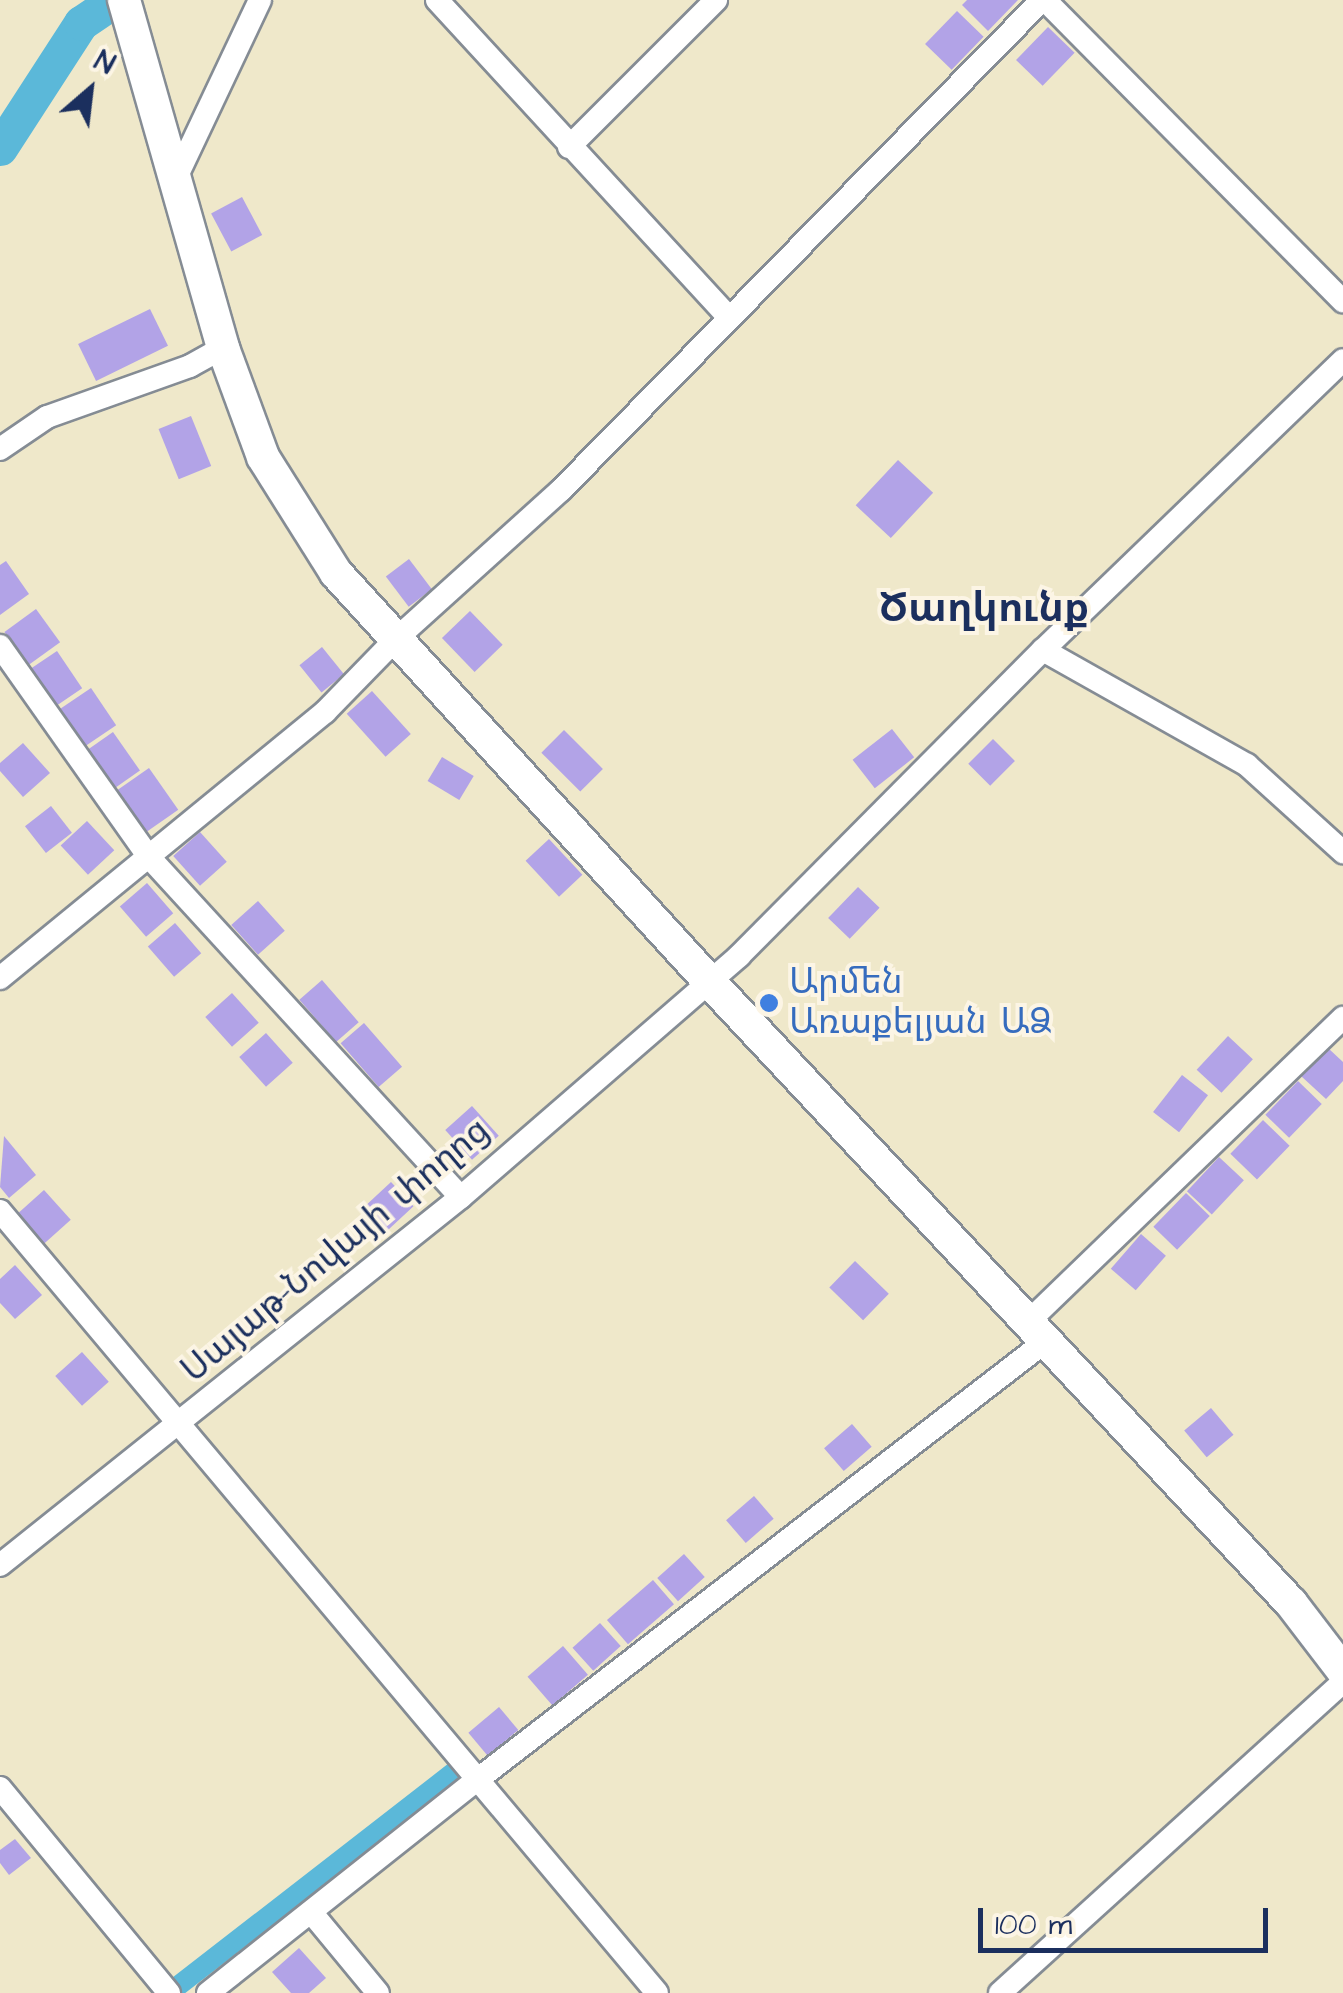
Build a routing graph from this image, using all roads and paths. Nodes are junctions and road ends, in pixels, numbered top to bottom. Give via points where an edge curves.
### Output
1 (124, 0) edge
2 (260, 0) edge
3 (437, 0) edge
4 (716, 0) edge
5 (1043, 0) edge
6 (569, 147) junction
7 (174, 184) junction
8 (1343, 301) edge
9 (728, 316) junction
10 (223, 348) junction
11 (1343, 360) edge
12 (0, 450) edge
13 (396, 639) junction
14 (0, 646) edge
15 (1043, 650) junction
16 (1343, 852) edge
17 (149, 857) junction
18 (0, 978) edge
19 (707, 979) junction
20 (1343, 1018) edge
21 (461, 1197) junction
22 (0, 1210) edge
23 (1037, 1332) junction
24 (180, 1426) junction
25 (0, 1565) edge
26 (1343, 1671) edge
27 (1343, 1682) edge
28 (477, 1780) junction
29 (0, 1788) edge
30 (311, 1912) junction
31 (169, 1993) edge
32 (208, 1993) edge
33 (378, 1993) edge
34 (657, 1993) edge
35 (1000, 1993) edge

1 - 7 main road
2 - 7 street
3 - 6 street
4 - 6 street
5 - 8 street
5 - 9 street
6 - 9 street
7 - 10 main road
9 - 13 street via 561,490
10 - 12 street via 47,417
10 - 13 main road via 264,456 298,516 336,573
11 - 15 street, Սայաթ-Նովայի փողոց
13 - 17 street via 324,712
13 - 19 main road
14 - 17 street
15 - 16 street via 1248,765
15 - 19 street, Սայաթ-Նովայի փողոց via 739,956
17 - 18 street
17 - 21 street
19 - 21 street, Սայաթ-Նովայի փողոց
19 - 23 main road
20 - 23 street
21 - 24 street, Սայաթ-Նովայի փողոց
22 - 24 street
23 - 26 main road via 1291,1603
23 - 28 street
24 - 25 street, Սայաթ-Նովայի փողոց
24 - 28 street
27 - 35 street
28 - 30 street
28 - 34 street
29 - 31 street
30 - 32 street
30 - 33 street

